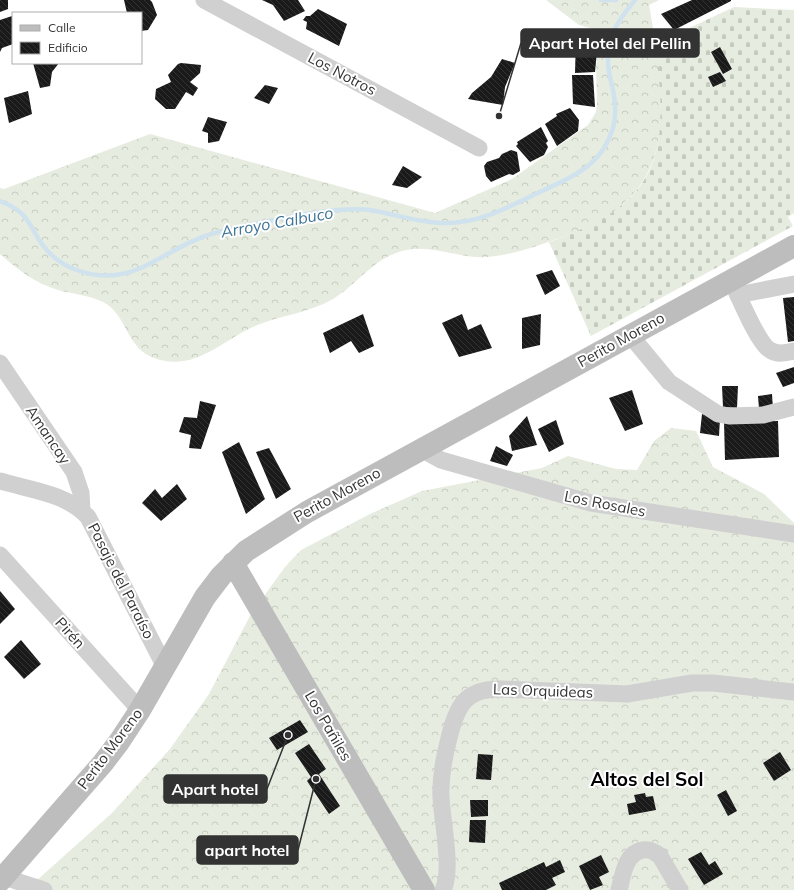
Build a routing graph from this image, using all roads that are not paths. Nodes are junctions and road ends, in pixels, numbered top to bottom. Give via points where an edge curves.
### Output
1 (204, 0) edge
2 (479, 148) dead end
3 (794, 246) edge
4 (794, 284) edge
5 (734, 287) junction
6 (630, 335) junction
7 (794, 351) edge
8 (0, 363) edge
9 (794, 407) edge
10 (425, 447) junction
11 (0, 481) edge
12 (82, 511) junction
13 (794, 534) edge
14 (0, 555) edge
15 (233, 563) junction
16 (165, 667) junction
17 (794, 692) edge
18 (140, 710) junction
19 (2, 879) edge
20 (44, 890) edge
21 (424, 890) edge
22 (443, 890) edge
23 (619, 890) edge
24 (680, 890) edge

1 - 2 street, Los Notros
3 - 5 main road, Perito Moreno
4 - 5 street
5 - 6 main road, Perito Moreno
5 - 7 street via 766,347 779,353
6 - 9 street via 668,382 718,414 763,415
6 - 10 main road, Perito Moreno
8 - 12 street, Amancay via 74,472 81,493
10 - 13 street, Los Rosales via 430,454 441,460 591,503
10 - 15 main road, Perito Moreno via 290,522 250,548
11 - 12 street, Pasaje del Paraíso via 65,500
12 - 16 street, Pasaje del Paraíso via 93,524
14 - 18 street, Pirén
15 - 16 main road, Perito Moreno via 210,590
15 - 21 main road, Los Pañiles
16 - 18 main road, Perito Moreno
17 - 22 street, Las Orquideas via 708,683 692,683 627,694 501,689 475,692 457,710 443,765 441,796 448,877
18 - 19 main road, Perito Moreno via 103,763
19 - 20 street
23 - 24 street via 629,858 645,850 660,856

